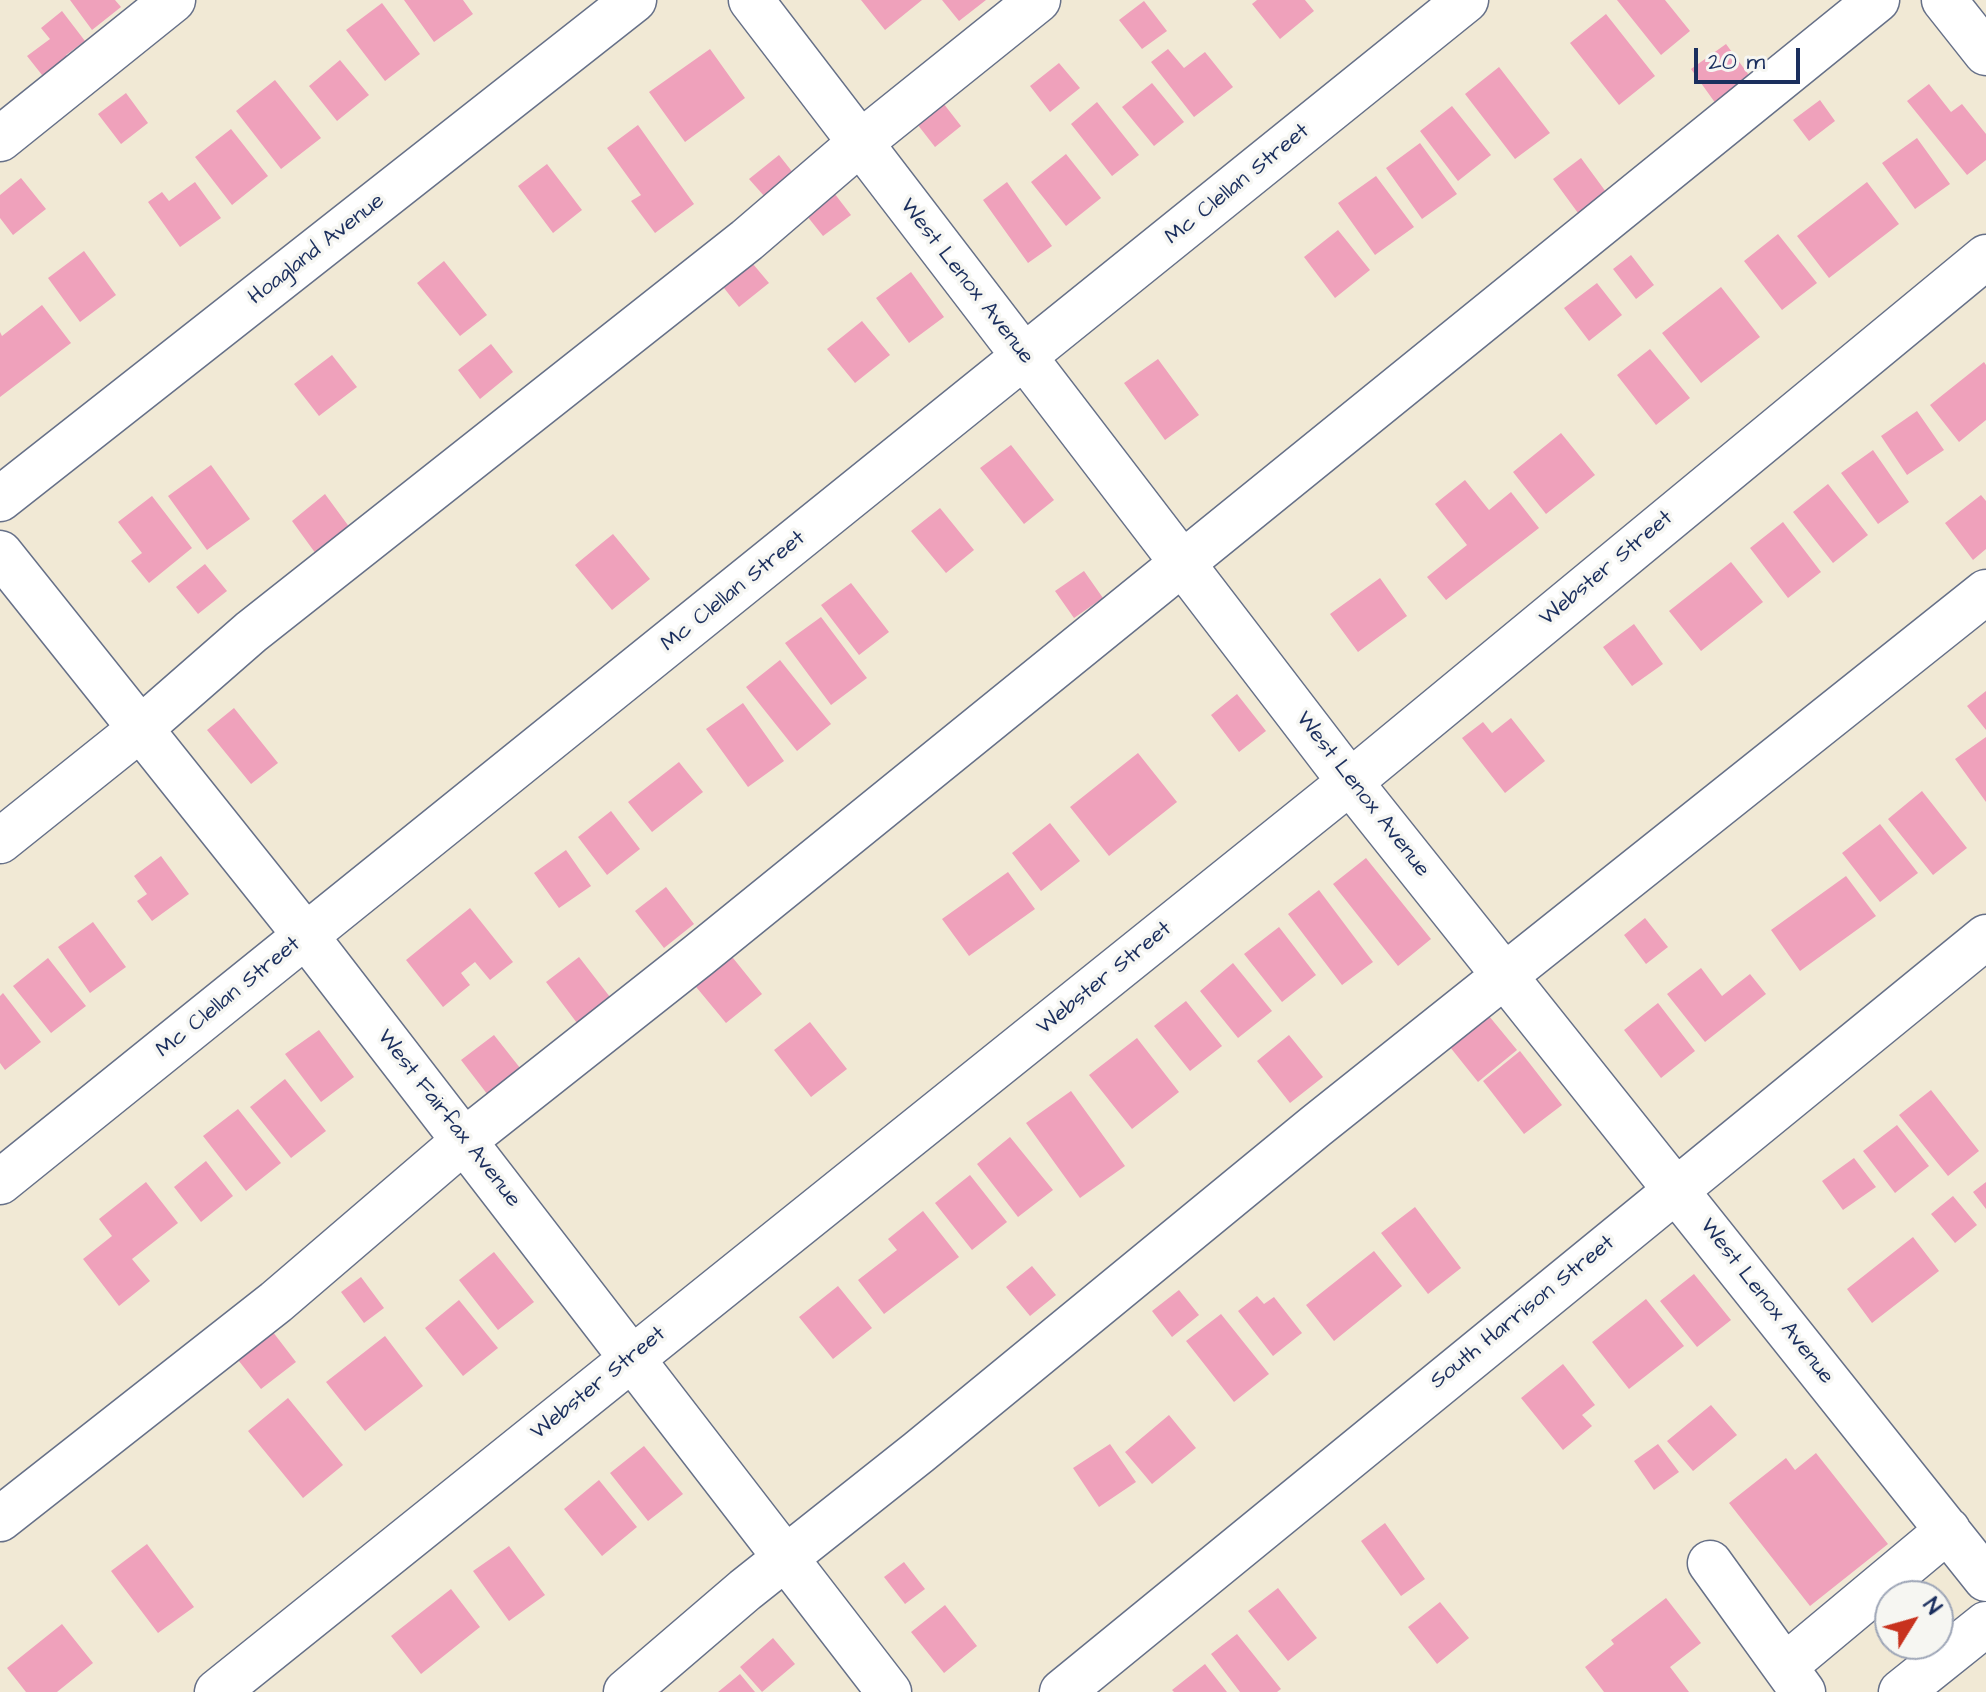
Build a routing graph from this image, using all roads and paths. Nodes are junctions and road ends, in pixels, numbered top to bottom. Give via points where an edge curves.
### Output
1 (173, 0) edge
2 (634, 0) edge
3 (751, 0) edge
4 (1038, 0) edge
5 (1466, 0) edge
6 (1877, 0) edge
7 (1944, 0) edge
8 (1986, 53) edge
9 (0, 139) edge
10 (860, 143) junction
11 (1986, 257) edge
12 (1025, 358) junction
13 (0, 499) edge
14 (0, 553) edge
15 (1182, 563) junction
16 (1986, 592) edge
17 (140, 729) junction
18 (1350, 782) junction
19 (0, 841) edge
20 (306, 936) junction
21 (1986, 937) edge
22 (1506, 977) junction
23 (465, 1140) junction
24 (0, 1182) edge
25 (1676, 1188) junction
26 (633, 1357) junction
27 (0, 1519) edge
28 (1948, 1530) junction
29 (787, 1559) junction
30 (1710, 1563) dead end
31 (1986, 1579) edge
32 (1986, 1624) edge
33 (1794, 1679) edge
34 (217, 1692) edge
35 (626, 1692) edge
36 (889, 1692) edge
37 (1062, 1692) edge
38 (1901, 1692) edge

1 - 9 street
2 - 13 street, Hoagland Avenue
3 - 10 street, West Lenox Avenue
4 - 10 street
5 - 12 street, Mc Clellan Street
6 - 15 street
7 - 8 street
10 - 12 street, West Lenox Avenue
10 - 17 street via 747,240 251,632
11 - 18 street, Webster Street
12 - 15 street, West Lenox Avenue
12 - 20 street, Mc Clellan Street
14 - 17 street, West Fairfax Avenue
15 - 18 street, West Lenox Avenue
15 - 23 street
16 - 22 street
17 - 19 street
17 - 20 street, West Fairfax Avenue
18 - 22 street, West Lenox Avenue
18 - 26 street, Webster Street
20 - 23 street, West Fairfax Avenue
20 - 24 street, Mc Clellan Street
21 - 25 street, South Harrison Street
22 - 25 street, West Lenox Avenue
22 - 29 street
23 - 26 street, West Fairfax Avenue
23 - 27 street via 276,1302
25 - 28 street, West Lenox Avenue
25 - 37 street, South Harrison Street
26 - 29 street, West Fairfax Avenue
26 - 34 street, Webster Street
28 - 31 street, West Lenox Avenue
28 - 33 street
29 - 35 street
29 - 36 street, West Fairfax Avenue
30 - 33 street
32 - 38 street

